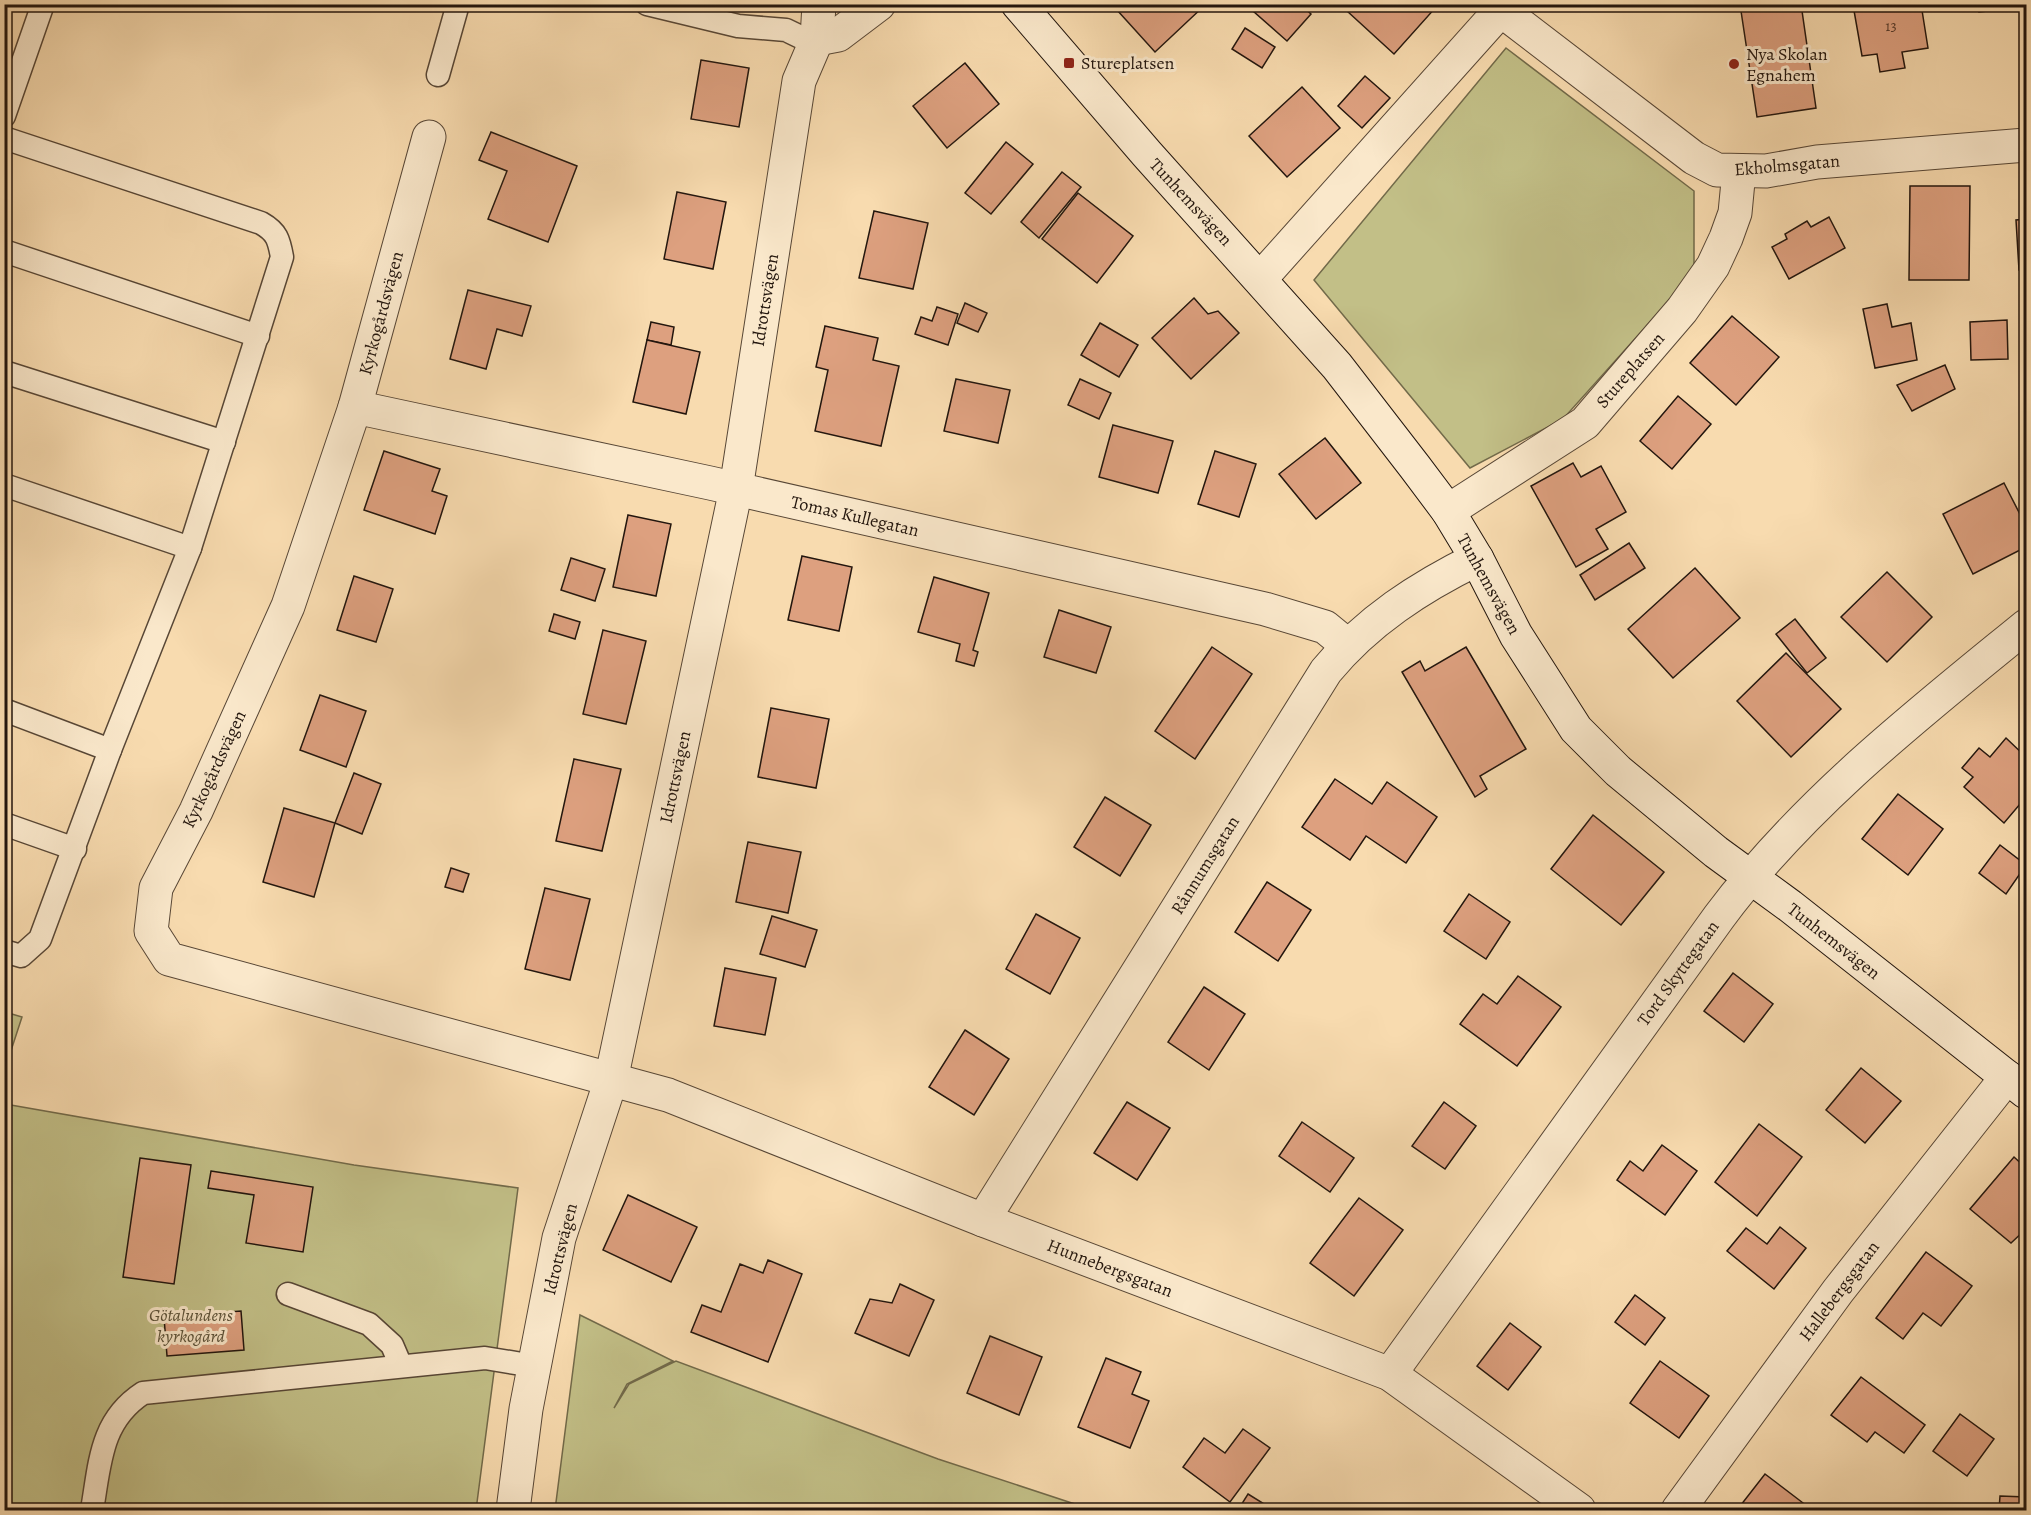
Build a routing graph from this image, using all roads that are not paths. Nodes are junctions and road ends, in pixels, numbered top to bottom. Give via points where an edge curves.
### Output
1 (43, 4) edge
2 (458, 4) edge
3 (647, 4) edge
4 (819, 4) edge
5 (879, 4) edge
6 (1018, 4) edge
7 (1500, 6) edge
8 (816, 42) junction
9 (438, 75) dead end
10 (4, 116) edge
11 (429, 137) dead end
12 (4, 138) edge
13 (2026, 145) edge
14 (1739, 171) junction
15 (4, 251) edge
16 (1261, 278) junction
17 (258, 336) junction
18 (4, 372) edge
19 (355, 407) junction
20 (225, 442) junction
21 (4, 485) edge
22 (736, 489) junction
23 (1448, 512) junction
24 (190, 548) junction
25 (1477, 559) junction
26 (2026, 626) edge
27 (1347, 645) junction
28 (4, 710) edge
29 (110, 750) junction
30 (4, 824) edge
31 (75, 849) junction
32 (1749, 878) junction
33 (4, 951) edge
34 (611, 1080) junction
35 (2017, 1084) edge
36 (983, 1220) junction
37 (288, 1294) dead end
38 (400, 1366) junction
39 (534, 1366) junction
40 (1389, 1374) junction
41 (92, 1510) edge
42 (513, 1510) edge
43 (1579, 1510) edge
44 (1678, 1510) edge

1 - 10 lane
2 - 9 lane
3 - 8 lane via 738,26 786,30
4 - 8 street, Idrottsvägen
5 - 8 street via 838,35
6 - 16 street, Tunhemsvägen via 1147,154
7 - 14 street, Ekholmsgatan via 1694,158 1717,170
7 - 16 street
8 - 22 street, Idrottsvägen via 799,81
11 - 19 street, Kyrkogårdsvägen
12 - 17 lane via 273,229 282,257
13 - 14 street, Ekholmsgatan
14 - 23 street, Stureplatsen via 1735,213 1726,237 1713,266 1674,319 1585,423
15 - 17 lane
16 - 23 street, Tunhemsvägen via 1337,366
17 - 20 lane
18 - 20 lane
19 - 22 street, Tomas Kullegatan
19 - 34 street, Kyrkogårdsvägen via 288,606 196,811 156,888 151,931 169,959
20 - 24 lane
21 - 24 lane
22 - 27 street, Tomas Kullegatan via 1265,609 1325,627
22 - 34 street, Idrottsvägen
23 - 25 street, Tunhemsvägen
24 - 29 lane
25 - 27 street, Rånnumsgatan via 1434,581
25 - 32 street, Tunhemsvägen via 1516,635 1576,729 1618,771
26 - 32 street, Tord Skyttegatan via 1891,735 1777,845
27 - 36 street, Rånnumsgatan via 1326,671
28 - 29 lane
29 - 31 lane
30 - 31 lane
31 - 33 lane via 40,939 21,956
32 - 35 street, Tunhemsvägen
32 - 40 street, Tord Skyttegatan
34 - 36 street, Hunnebergsgatan via 668,1095
34 - 39 street, Idrottsvägen via 559,1238
35 - 44 street, Hallebergsgatan via 1838,1291
36 - 40 street, Hunnebergsgatan
37 - 38 lane via 369,1324 392,1345
38 - 39 lane via 485,1358
38 - 41 lane via 143,1393 124,1405 113,1422 103,1447
39 - 42 street, Idrottsvägen
40 - 43 street, Hunnebergsgatan

